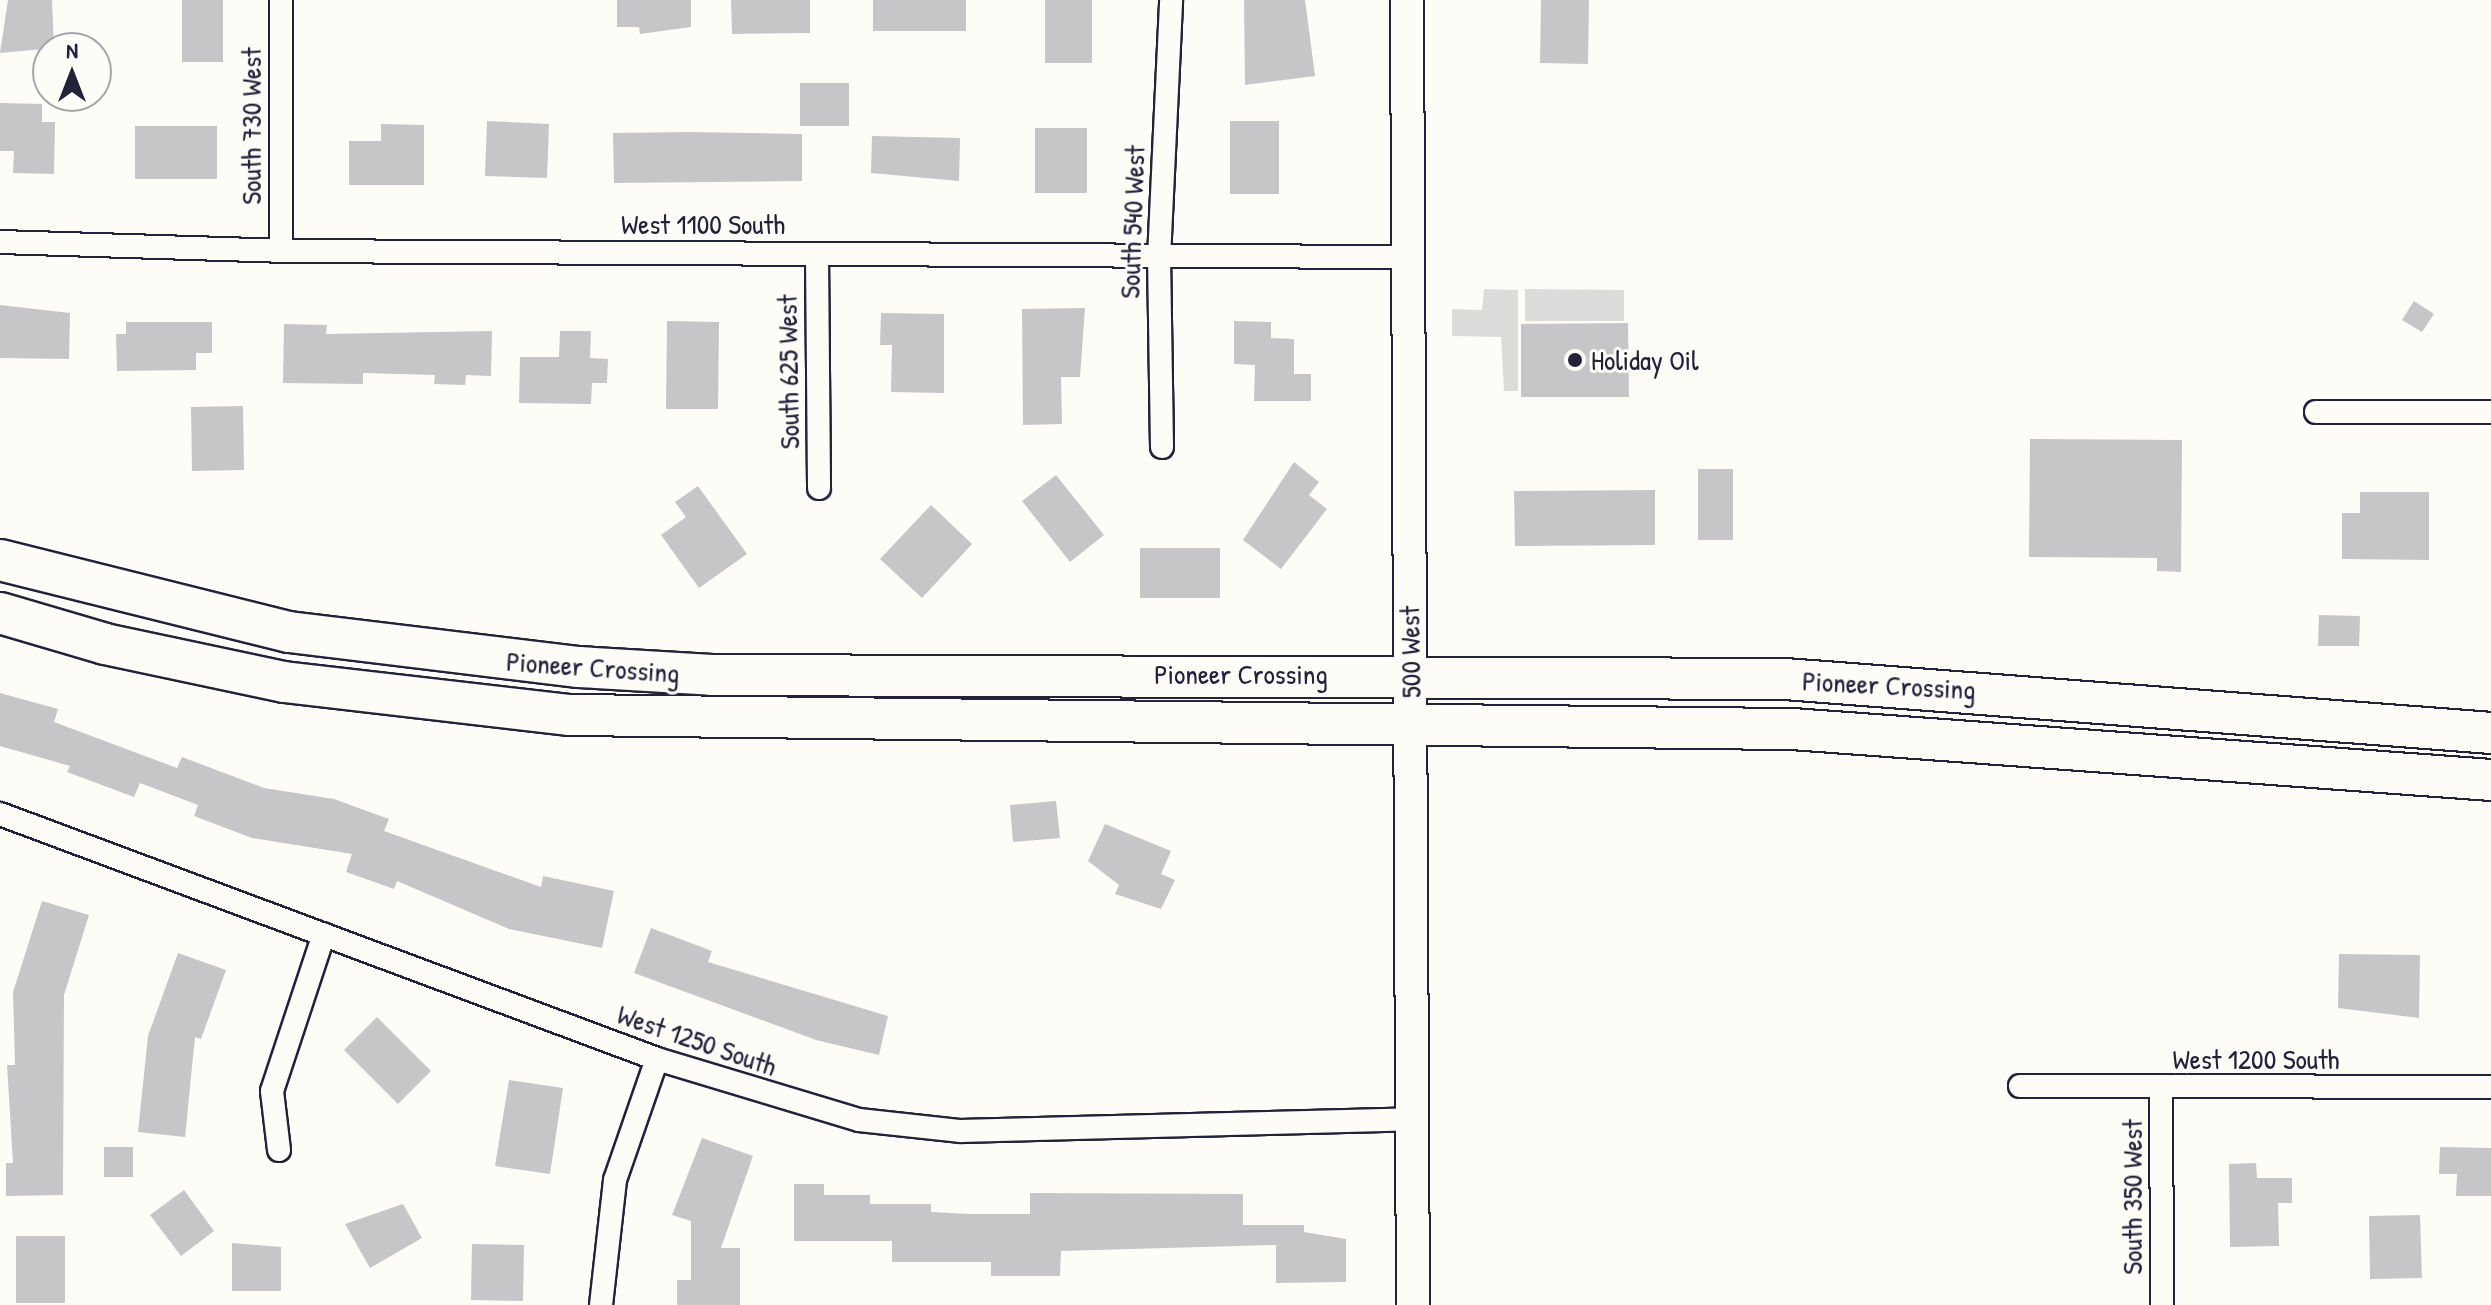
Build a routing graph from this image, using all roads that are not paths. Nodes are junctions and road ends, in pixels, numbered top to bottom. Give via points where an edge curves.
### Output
1 (281, 0) edge
2 (1171, 0) edge
3 (1407, 0) edge
4 (0, 242) edge
5 (281, 251) junction
6 (817, 255) junction
7 (1406, 257) junction
8 (1159, 258) junction
9 (2316, 412) dead end
10 (2491, 412) edge
11 (1162, 447) dead end
12 (819, 488) dead end
13 (0, 560) edge
14 (0, 613) edge
15 (1410, 673) junction
16 (1411, 721) junction
17 (2491, 733) edge
18 (2491, 780) edge
19 (0, 814) edge
20 (324, 934) junction
21 (657, 1059) junction
22 (2020, 1086) dead end
23 (2491, 1087) edge
24 (2161, 1090) junction
25 (1412, 1119) junction
26 (279, 1150) dead end
27 (601, 1305) edge
28 (1413, 1305) edge
29 (2162, 1305) edge

1 - 5 street, South 730 West
2 - 8 street, South 540 West
3 - 7 street, 500 West
4 - 5 street, West 1100 South
5 - 6 street, West 1100 South
6 - 8 street, West 1100 South
6 - 12 street, South 625 West
7 - 8 street, West 1100 South
7 - 15 street, 500 West
8 - 11 street, South 540 West
9 - 10 street
13 - 15 highway, Pioneer Crossing via 289,632 579,667 712,675
14 - 16 highway, Pioneer Crossing via 105,644 284,682 555,714 703,722
15 - 16 street, 500 West
15 - 17 highway, Pioneer Crossing via 1963,689
16 - 18 highway, Pioneer Crossing via 1808,729
16 - 25 street, 500 West
19 - 20 street, West 1250 South
20 - 21 street, West 1250 South
20 - 26 street via 272,1091
21 - 25 street, West 1250 South via 859,1120 961,1131
21 - 27 street via 615,1180
22 - 24 street, West 1200 South
23 - 24 street, West 1200 South
24 - 29 street, South 350 West
25 - 28 street, 500 West

